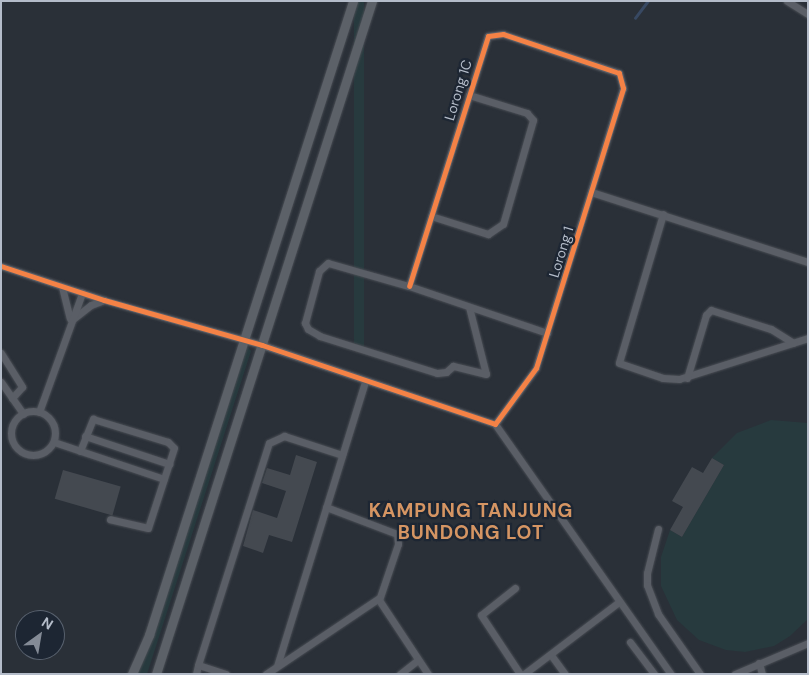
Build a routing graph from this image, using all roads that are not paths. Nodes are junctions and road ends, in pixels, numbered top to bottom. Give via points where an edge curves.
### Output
1 (353, 1) edge
2 (372, 1) edge
3 (787, 1) edge
4 (808, 14) edge
5 (621, 75) joint
6 (468, 95) junction
7 (591, 192) junction
8 (662, 214) junction
9 (431, 216) junction
10 (808, 262) edge
11 (1, 266) edge
12 (409, 286) junction
13 (62, 287) junction
14 (82, 293) junction
15 (104, 300) junction
16 (469, 307) junction
17 (70, 321) junction
18 (547, 333) junction
19 (808, 338) edge
20 (242, 340) junction
21 (793, 343) junction
22 (262, 345) junction
23 (1, 353) edge
24 (687, 378) junction
25 (1, 382) edge
26 (365, 382) junction
27 (12, 398) junction
28 (39, 412) junction
29 (23, 414) junction
30 (495, 424) junction
31 (85, 436) junction
32 (54, 442) junction
33 (80, 451) junction
34 (342, 455) junction
35 (169, 464) junction
36 (164, 479) junction
37 (326, 507) junction
38 (110, 519) dead end
39 (658, 529) dead end
40 (515, 588) dead end
41 (379, 598) junction
42 (619, 602) junction
43 (630, 642) dead end
44 (808, 643) edge
45 (551, 655) junction
46 (418, 660) junction
47 (760, 663) junction
48 (198, 665) junction
49 (277, 666) junction
50 (132, 674) edge
51 (156, 674) edge
52 (196, 674) edge
53 (226, 674) edge
54 (266, 674) edge
55 (400, 674) edge
56 (428, 674) edge
57 (520, 674) edge
58 (524, 674) edge
59 (565, 674) edge
60 (654, 674) edge
61 (670, 674) edge
62 (700, 674) edge
63 (735, 674) edge
64 (762, 674) edge

1 - 20 main road
2 - 22 main road
3 - 4 street
5 - 6 street, Lorong 1C via 612,68 493,33 486,40
5 - 7 street, Lorong 1 via 623,88
6 - 9 street, Lorong 1C
6 - 9 street via 527,113 533,120 503,224 488,234
7 - 8 street
7 - 18 street, Lorong 1
8 - 10 street
8 - 24 street via 617,361 663,378
9 - 12 street, Lorong 1C
11 - 13 street
12 - 16 street
12 - 16 street via 324,264 319,271 306,326 320,336 437,373 446,372 453,366 486,374
13 - 14 street
13 - 17 street
14 - 15 street
14 - 17 street
15 - 17 street via 91,305
15 - 20 street
16 - 18 street
17 - 28 street
18 - 30 street, Lorong 1 via 536,368
19 - 21 street
20 - 22 street
20 - 50 main road via 149,635
21 - 24 street
21 - 24 street via 771,329 713,309 706,315
22 - 26 street
22 - 51 main road
23 - 27 street via 22,386
25 - 27 street
26 - 30 street
26 - 34 street
27 - 29 street
28 - 29 street
28 - 32 street via 54,425
29 - 32 street via 15,421 11,432 17,448 27,454 39,455
30 - 42 street via 594,561
31 - 33 street
31 - 35 street
31 - 35 street via 93,419 168,442 174,448
32 - 33 street
33 - 36 street
34 - 37 street
34 - 48 street via 284,436 269,443
35 - 36 street
36 - 38 street via 148,528
37 - 41 street via 397,534 398,544
37 - 49 street
39 - 62 street via 647,585 658,614
40 - 57 street via 481,615
41 - 46 street
41 - 49 street
42 - 45 street
42 - 61 street
43 - 60 street
44 - 47 street
45 - 58 street
45 - 59 street
46 - 55 street
46 - 56 street
47 - 63 street
47 - 64 street
48 - 52 street
48 - 53 street
49 - 54 street

